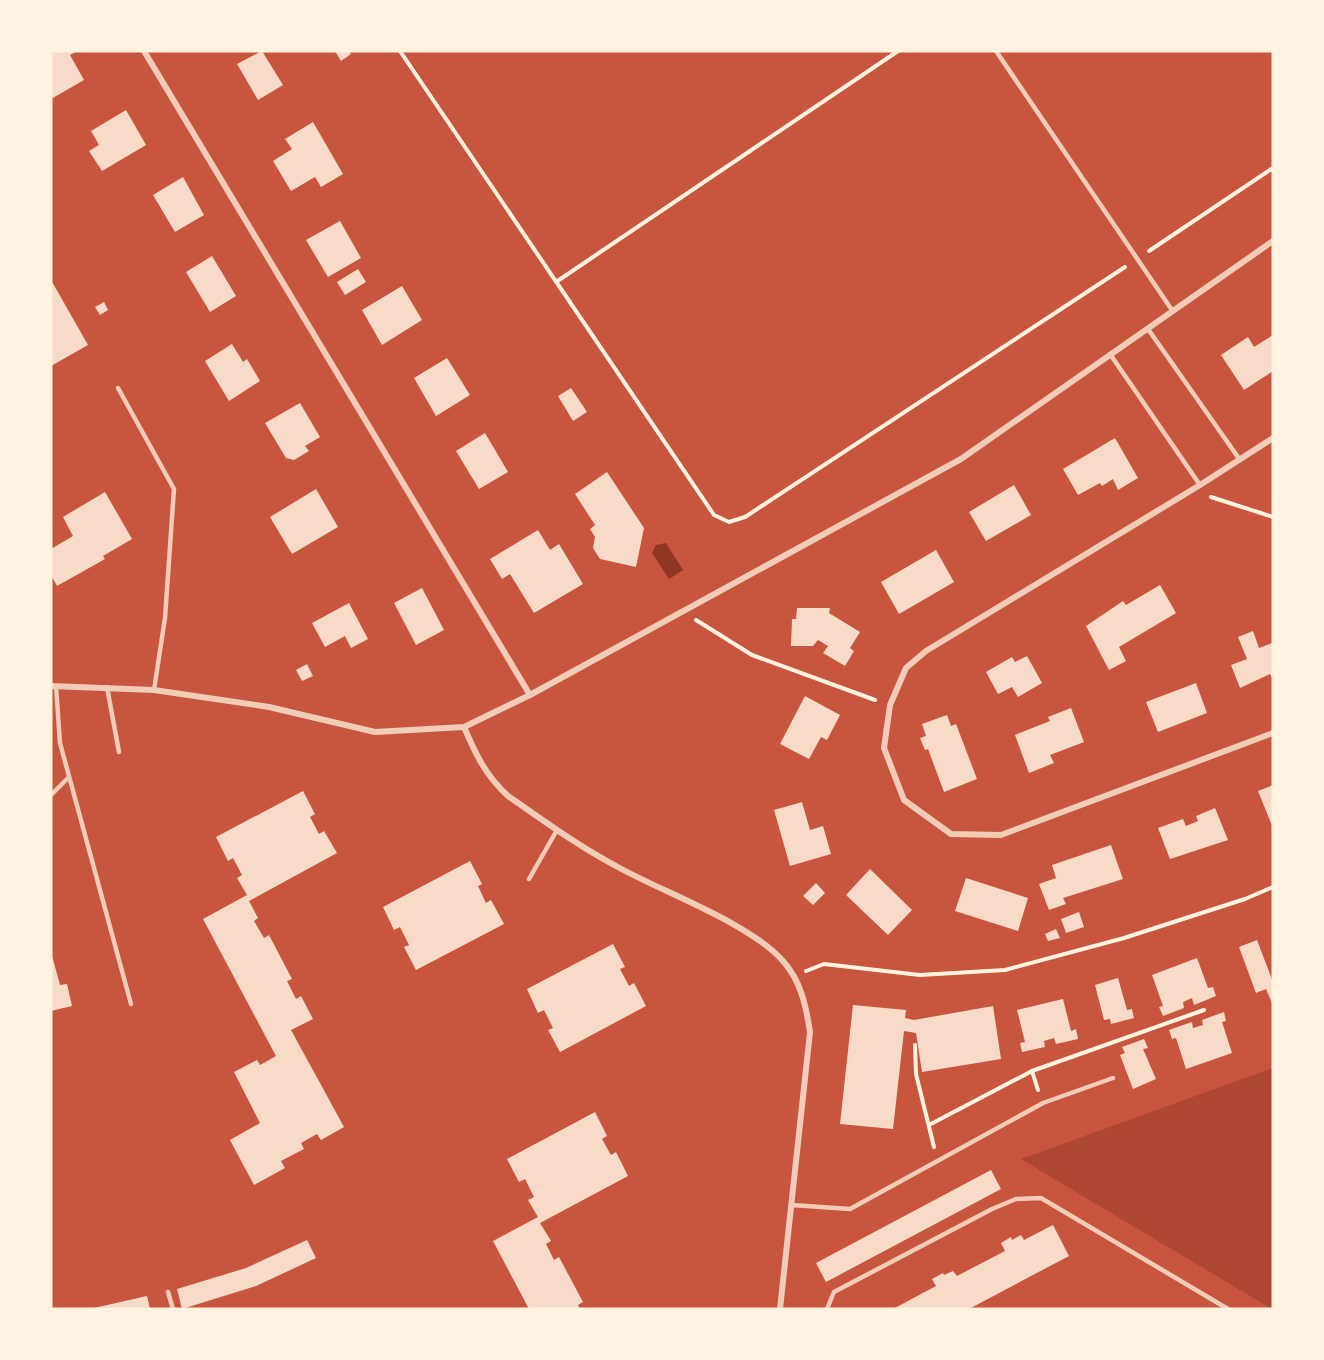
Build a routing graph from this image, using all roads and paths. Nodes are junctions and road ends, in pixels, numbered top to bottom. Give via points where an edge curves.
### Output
1 (144, 51) edge
2 (400, 51) edge
3 (898, 51) edge
4 (996, 51) edge
5 (1273, 168) edge
6 (1273, 241) edge
7 (1137, 259) junction
8 (556, 282) junction
9 (1172, 310) junction
10 (1148, 329) junction
11 (1110, 354) junction
12 (118, 388) dead end
13 (1273, 438) edge
14 (1240, 460) junction
15 (1200, 485) junction
16 (1273, 517) edge
17 (685, 611) junction
18 (53, 686) edge
19 (107, 687) junction
20 (154, 690) junction
21 (530, 695) junction
22 (890, 705) junction
23 (465, 728) junction
24 (1273, 733) edge
25 (119, 752) dead end
26 (69, 777) junction
27 (51, 795) edge
28 (557, 830) junction
29 (529, 879) dead end
30 (1273, 887) edge
31 (794, 976) junction
32 (131, 1004) dead end
33 (1204, 1010) dead end
34 (915, 1045) dead end
35 (1113, 1078) dead end
36 (929, 1125) junction
37 (937, 1161) junction
38 (792, 1205) junction
39 (168, 1292) dead end
40 (172, 1309) edge
41 (780, 1309) edge
42 (827, 1309) edge
43 (1228, 1309) edge

1 - 21 street
2 - 8 path
3 - 8 path
4 - 7 lane
5 - 7 path
6 - 9 street
7 - 8 path via 745,517 729,522 714,515
7 - 9 lane
9 - 10 street
10 - 11 street
10 - 14 lane
11 - 15 lane
11 - 17 street via 961,459
12 - 20 lane via 174,489 165,618
13 - 14 street
14 - 15 street
15 - 16 path via 1213,499
15 - 22 street via 926,651 906,668
17 - 21 street
17 - 22 path via 752,655
18 - 19 street
18 - 26 lane
19 - 20 street
19 - 25 lane
20 - 23 street via 269,707 375,732
21 - 23 street
22 - 24 street via 884,748 904,800 951,834 1001,835
23 - 28 street via 478,760 494,783
26 - 27 lane
26 - 32 lane
28 - 29 lane
28 - 31 street via 615,866 748,934 782,959
30 - 31 path via 1124,938 1005,970 920,975 824,964
31 - 38 street via 805,1001 810,1032
33 - 36 path via 1032,1071
34 - 36 path via 916,1074
35 - 37 lane via 1043,1103
36 - 37 path
37 - 38 lane via 850,1209
38 - 41 street
39 - 40 lane
42 - 43 lane via 834,1292 992,1209 1016,1199 1041,1198

